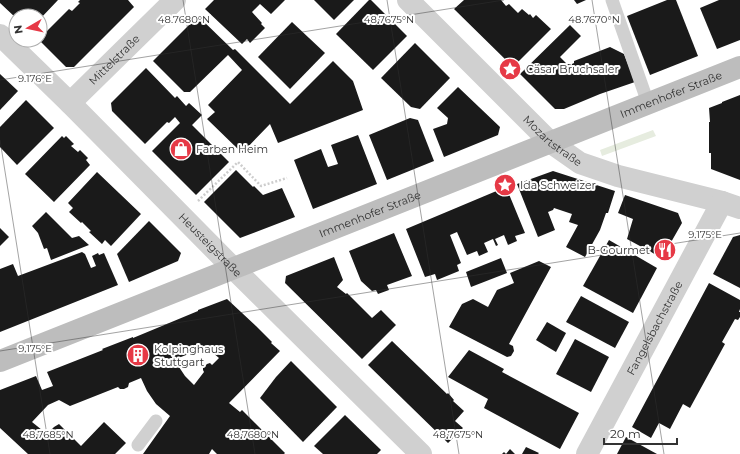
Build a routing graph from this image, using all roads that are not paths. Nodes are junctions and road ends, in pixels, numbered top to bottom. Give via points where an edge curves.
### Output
1 (175, 0) edge
2 (408, 0) edge
3 (612, 0) edge
4 (0, 35) edge
5 (740, 67) edge
6 (70, 103) junction
7 (648, 103) junction
8 (550, 142) junction
9 (731, 205) edge
10 (233, 268) junction
11 (0, 361) edge
12 (156, 421) dead end
13 (138, 445) dead end
14 (421, 454) edge
15 (587, 454) edge

1 - 6 street, Mittelstraße
2 - 8 street, Mozartstraße
3 - 7 lane
4 - 6 street, Heusteigstraße
5 - 7 main road, Immenhofer Straße
6 - 10 street, Heusteigstraße
7 - 8 main road, Immenhofer Straße
8 - 9 street, Mozartstraße via 580,163 618,176
8 - 10 main road, Immenhofer Straße
9 - 15 street, Fangelsbachstraße
10 - 11 main road, Immenhofer Straße
10 - 14 street, Heusteigstraße
12 - 13 lane

